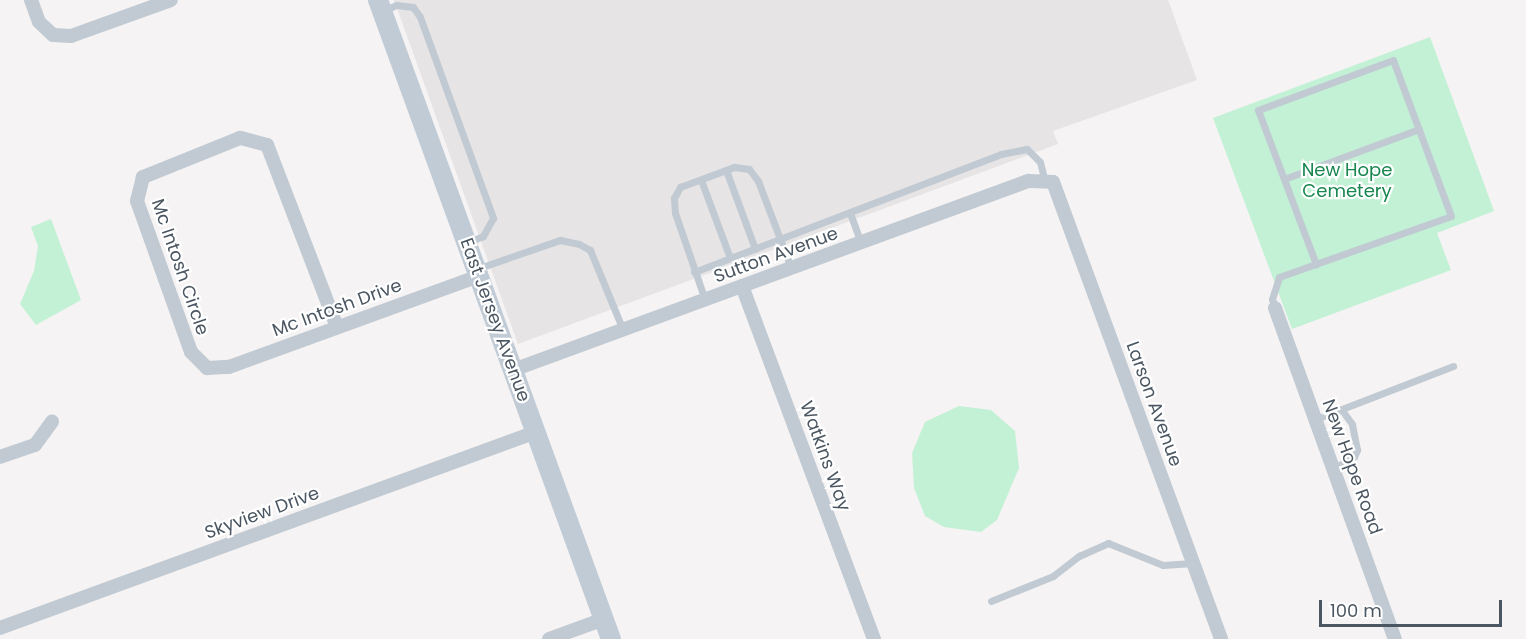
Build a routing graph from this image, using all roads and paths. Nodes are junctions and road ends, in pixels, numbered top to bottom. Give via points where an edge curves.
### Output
1 (31, 0) edge
2 (171, 0) edge
3 (380, 5) edge
4 (1419, 129) junction
5 (726, 170) junction
6 (1284, 179) junction
7 (700, 180) junction
8 (1049, 182) junction
9 (850, 213) junction
10 (780, 239) junction
11 (467, 243) junction
12 (861, 243) junction
13 (755, 249) junction
14 (730, 258) junction
15 (1316, 264) junction
16 (791, 269) junction
17 (477, 272) junction
18 (694, 272) junction
19 (742, 286) junction
20 (705, 300) junction
21 (1275, 308) joint
22 (337, 327) junction
23 (623, 330) junction
24 (1452, 366) dead end
25 (207, 368) joint
26 (513, 370) junction
27 (1342, 410) junction
28 (1316, 419) junction
29 (52, 422) dead end
30 (536, 432) junction
31 (0, 458) edge
32 (1334, 468) junction
33 (1193, 563) junction
34 (991, 601) dead end
35 (604, 619) junction
36 (0, 628) edge
37 (549, 639) edge
38 (611, 639) edge
39 (874, 639) edge
40 (1221, 639) edge
41 (1395, 639) edge

1 - 2 street via 39,22 53,35 71,36
3 - 11 street, East Jersey Avenue
3 - 11 lane via 413,7 420,17 493,218 483,236
4 - 6 lane
4 - 6 lane via 1393,60 1258,110
4 - 15 lane via 1450,216
5 - 7 lane
5 - 10 lane via 749,169 758,181
5 - 13 lane
6 - 15 lane
7 - 14 lane
7 - 18 lane via 680,187 674,198
8 - 9 lane via 1040,162 1027,149 1001,154
8 - 12 street, Sutton Avenue via 1028,181
8 - 33 street, Larson Avenue
9 - 10 lane
9 - 12 lane
10 - 13 lane
10 - 16 lane
11 - 17 street, East Jersey Avenue
12 - 16 street, Sutton Avenue
13 - 14 lane
14 - 18 lane
15 - 21 lane via 1279,277 1272,299
16 - 19 street, Sutton Avenue
17 - 22 street, Mc Intosh Drive
17 - 23 lane via 560,240 579,244 590,250
17 - 26 street, East Jersey Avenue
18 - 20 lane
19 - 20 street, Sutton Avenue
19 - 39 street, Watkins Way
20 - 23 street, Sutton Avenue
21 - 28 street, New Hope Road
22 - 25 street, Mc Intosh Drive via 229,367
22 - 25 street, Mc Intosh Circle via 273,154 260,140 240,138 149,172 137,194 191,352
23 - 26 street, Sutton Avenue
24 - 27 lane
26 - 30 street, East Jersey Avenue
27 - 28 lane
27 - 32 lane via 1352,424 1357,450 1354,457
28 - 32 street, New Hope Road
29 - 31 street via 35,445
30 - 35 street, East Jersey Avenue
30 - 36 street, Skyview Drive
32 - 41 street, New Hope Road
33 - 34 lane via 1163,566 1108,543 1079,556 1053,576
33 - 40 street, Larson Avenue
35 - 37 street
35 - 38 street, East Jersey Avenue

